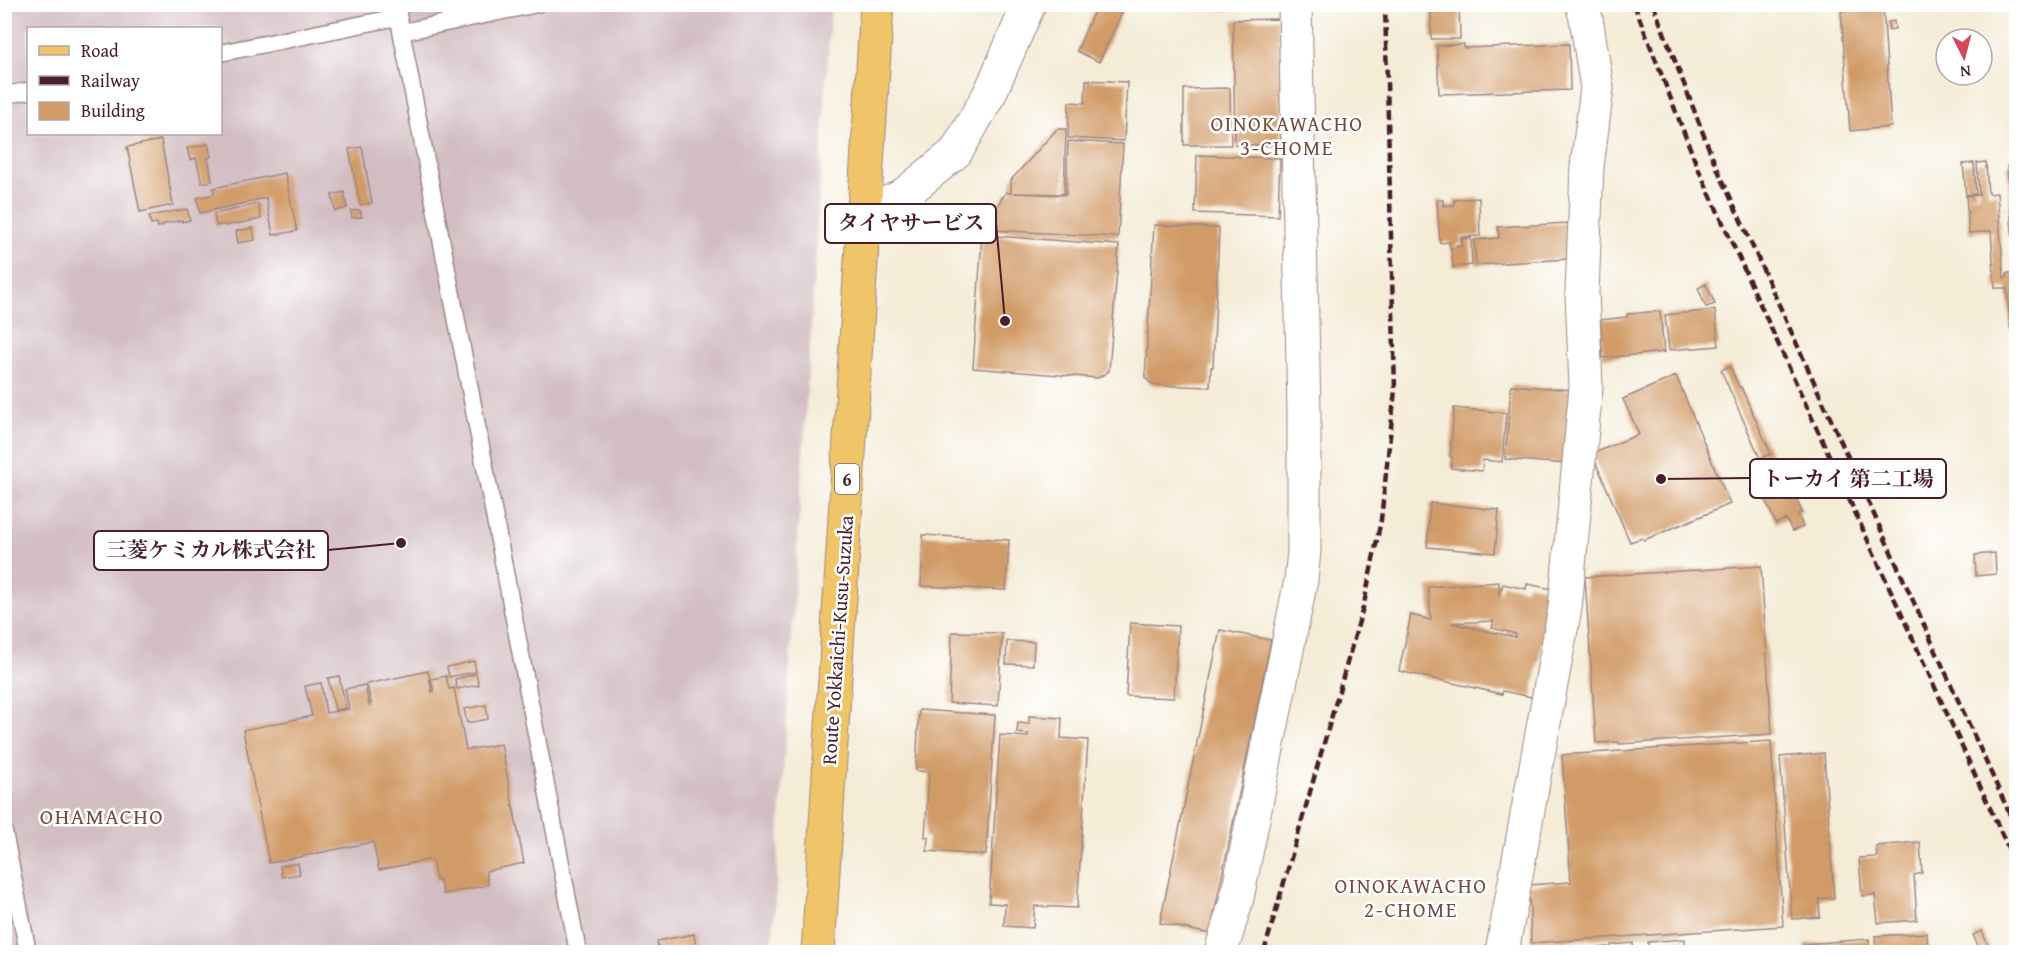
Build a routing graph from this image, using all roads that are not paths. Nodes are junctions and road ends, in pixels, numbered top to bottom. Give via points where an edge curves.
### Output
1 (537, 4) edge
2 (877, 4) edge
3 (1029, 4) edge
4 (1295, 4) edge
5 (1582, 4) edge
6 (399, 18) edge
7 (222, 53) edge
8 (27, 91) edge
9 (4, 96) edge
10 (864, 213) junction
11 (4, 832) edge
12 (28, 952) edge
13 (578, 952) edge
14 (818, 952) edge
15 (1221, 952) edge
16 (1502, 952) edge

1 - 6 lane
2 - 10 main road, Route Yokkaichi-Kusu-Suzuka / 6
3 - 10 street via 990,93 956,152 901,197
4 - 15 street via 1304,551 1237,898
5 - 16 street via 1597,88 1587,167 1582,293 1586,387 1565,608
6 - 7 lane
6 - 13 lane
8 - 9 lane
10 - 14 main road, Route Yokkaichi-Kusu-Suzuka / 6
11 - 12 lane

